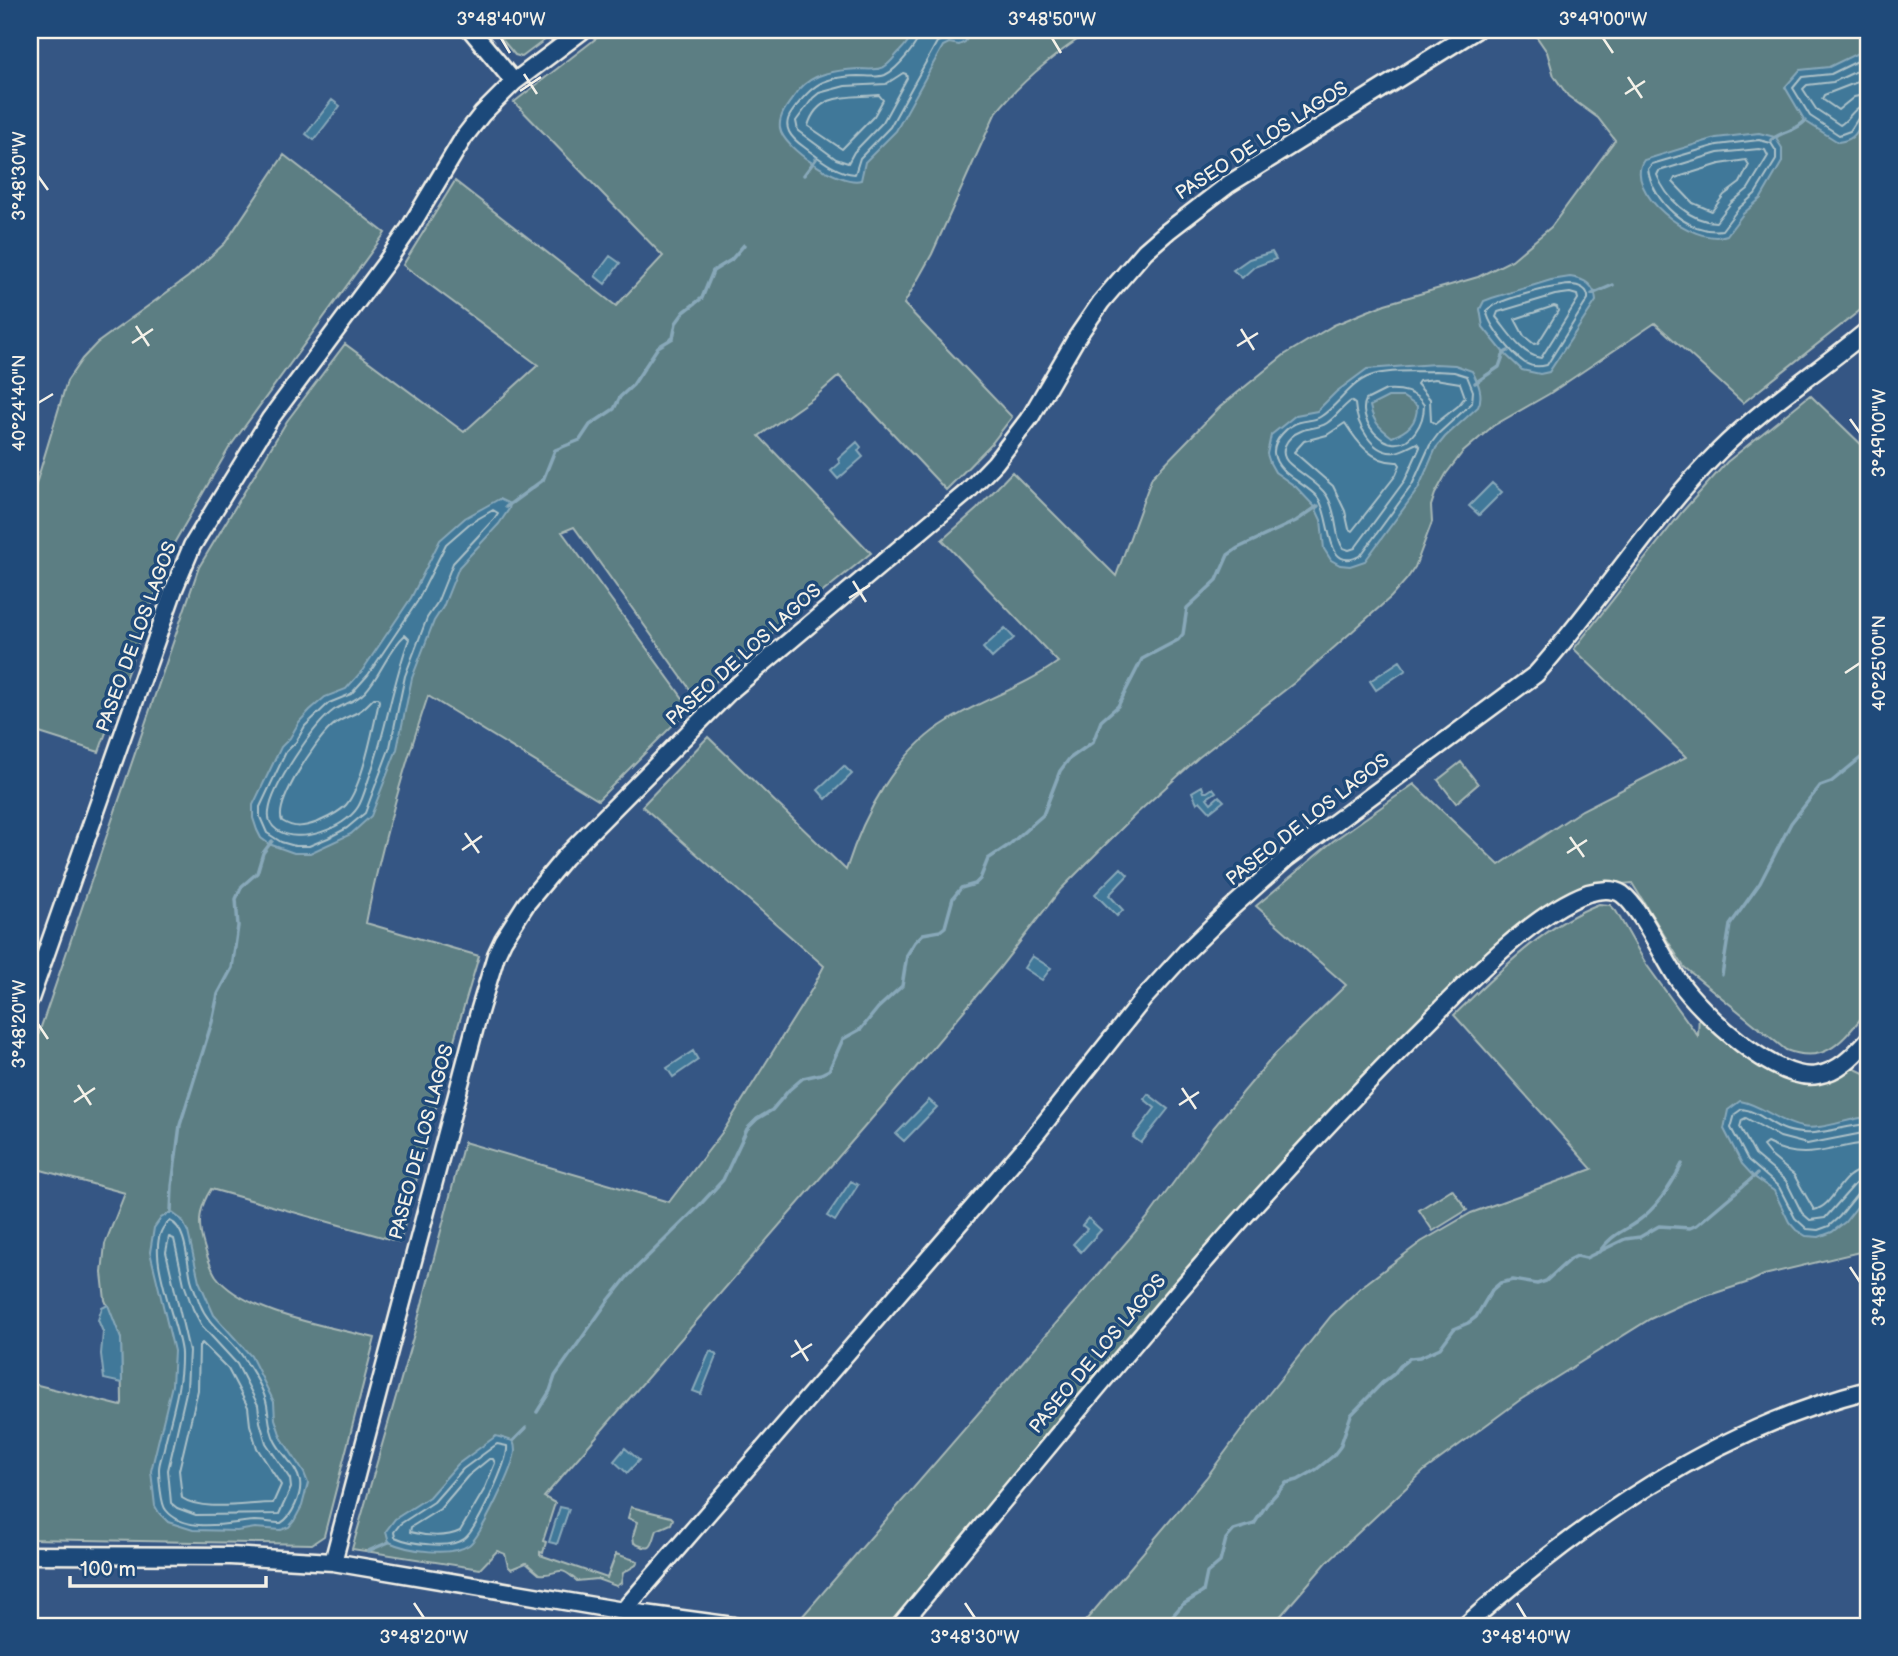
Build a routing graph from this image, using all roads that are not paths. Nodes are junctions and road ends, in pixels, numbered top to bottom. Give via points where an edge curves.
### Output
1 (471, 30) edge
2 (583, 30) edge
3 (1476, 30) edge
4 (514, 82) junction
5 (1868, 330) edge
6 (30, 999) edge
7 (1868, 1040) edge
8 (1868, 1390) edge
9 (30, 1555) edge
10 (333, 1562) junction
11 (623, 1611) junction
12 (733, 1626) edge
13 (900, 1626) edge
14 (1465, 1626) edge

1 - 4 street
2 - 4 street, PASEO DE LOS LAGOS
3 - 10 street, PASEO DE LOS LAGOS via 1229,184 1160,237 1101,302 1031,416 995,463 967,492 729,691 565,857 526,904 499,947 482,1002
4 - 6 street, PASEO DE LOS LAGOS via 464,137 385,264 270,419 192,546
5 - 11 street, PASEO DE LOS LAGOS via 1720,449 1536,674 1287,858 1187,951 1028,1144
7 - 13 street, PASEO DE LOS LAGOS via 1829,1072 1808,1077 1782,1069 1693,1000 1620,892 1591,892 1565,905 1476,975 1355,1095 1186,1281
8 - 14 street via 1778,1418 1653,1483 1538,1564
9 - 10 street via 230,1556
10 - 11 street
11 - 12 street

